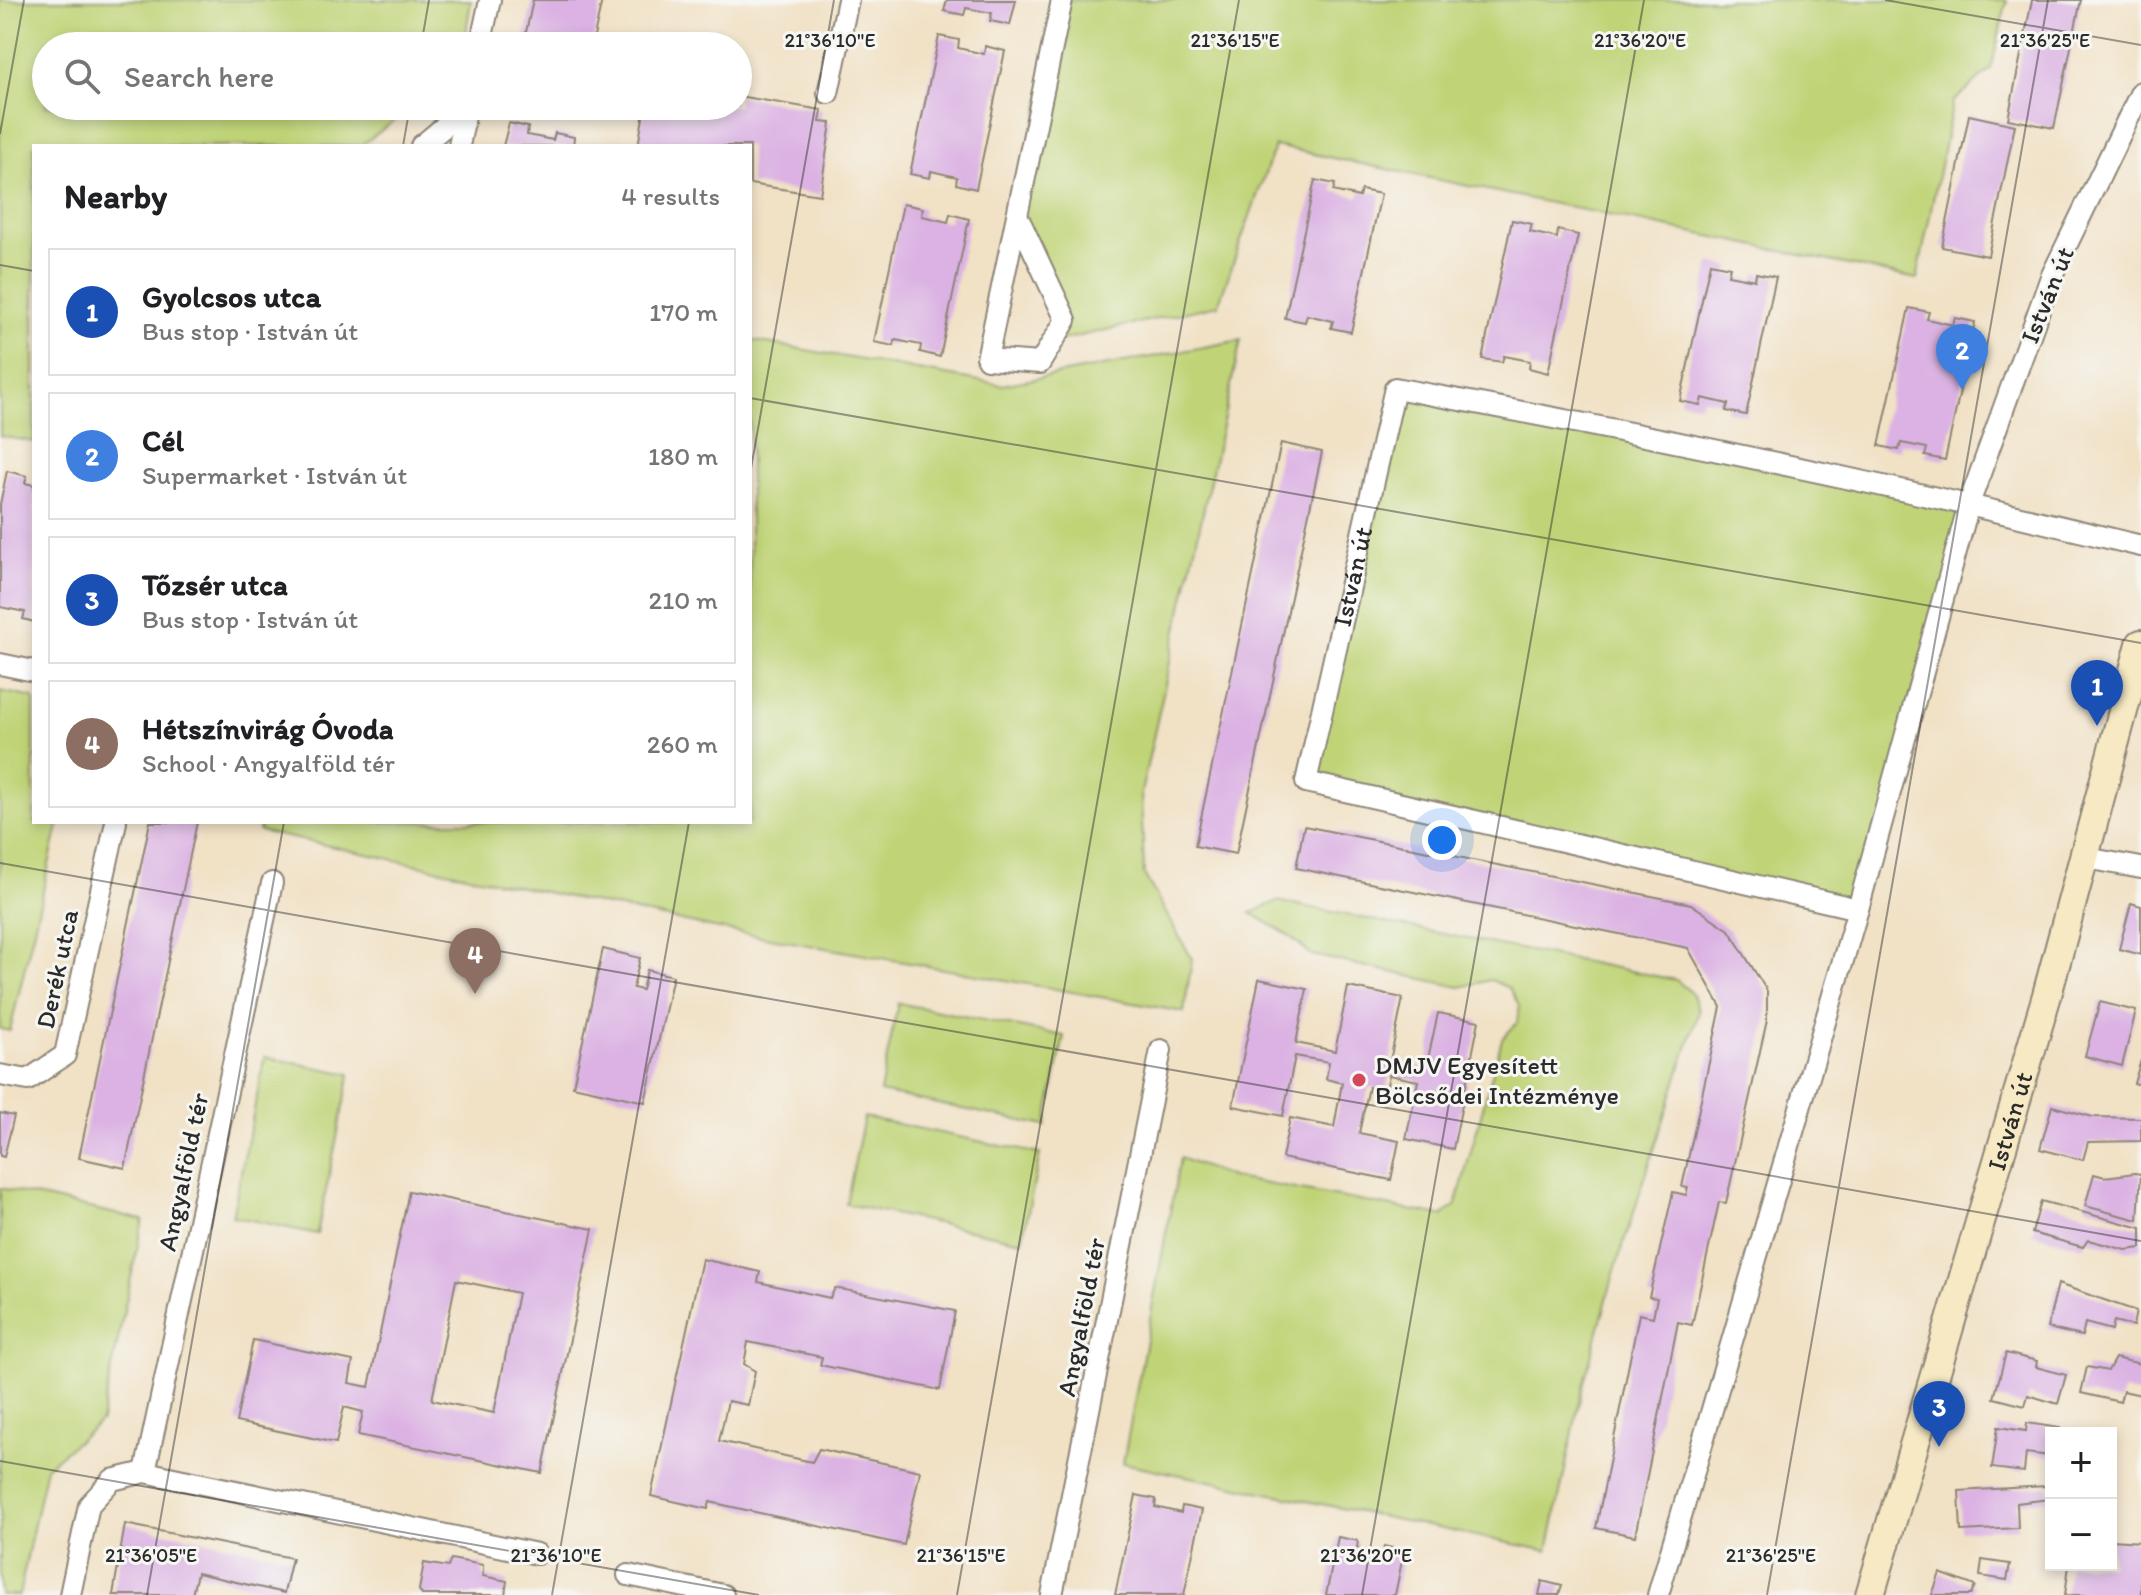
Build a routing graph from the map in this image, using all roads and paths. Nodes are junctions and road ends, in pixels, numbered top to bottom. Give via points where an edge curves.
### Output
1 (490, 0) edge
2 (848, 0) edge
3 (1062, 0) edge
4 (483, 32) edge
5 (2141, 92) edge
6 (828, 93) dead end
7 (452, 120) edge
8 (464, 120) edge
9 (423, 144) edge
10 (459, 144) edge
11 (1017, 215) junction
12 (1969, 504) junction
13 (2141, 546) edge
14 (2141, 644) edge
15 (0, 664) edge
16 (32, 671) edge
17 (116, 824) edge
18 (2081, 857) junction
19 (2141, 868) edge
20 (272, 883) dead end
21 (1858, 909) junction
22 (1161, 1050) dead end
23 (0, 1075) edge
24 (145, 1472) junction
25 (537, 1554) dead end
26 (628, 1575) dead end
27 (70, 1595) edge
28 (723, 1595) edge
29 (1052, 1595) edge
30 (1658, 1595) edge
31 (1870, 1595) edge

1 - 4 street
2 - 6 street
3 - 11 street
5 - 12 street, István út via 2051,277
7 - 9 street
8 - 10 street
11 - 11 street via 987,359 1040,363 1066,320
12 - 13 street, István út
12 - 21 street, István út
12 - 21 street, István út via 1395,388 1306,782
14 - 18 street, István út
15 - 16 street
17 - 23 street, Derék utca via 65,1055 28,1080
18 - 19 street
18 - 31 street, István út via 2047,995
20 - 24 street, Angyalföld tér
21 - 30 street, István út
22 - 29 street, Angyalföld tér
24 - 25 street
24 - 27 street via 112,1480 89,1505
26 - 28 street

